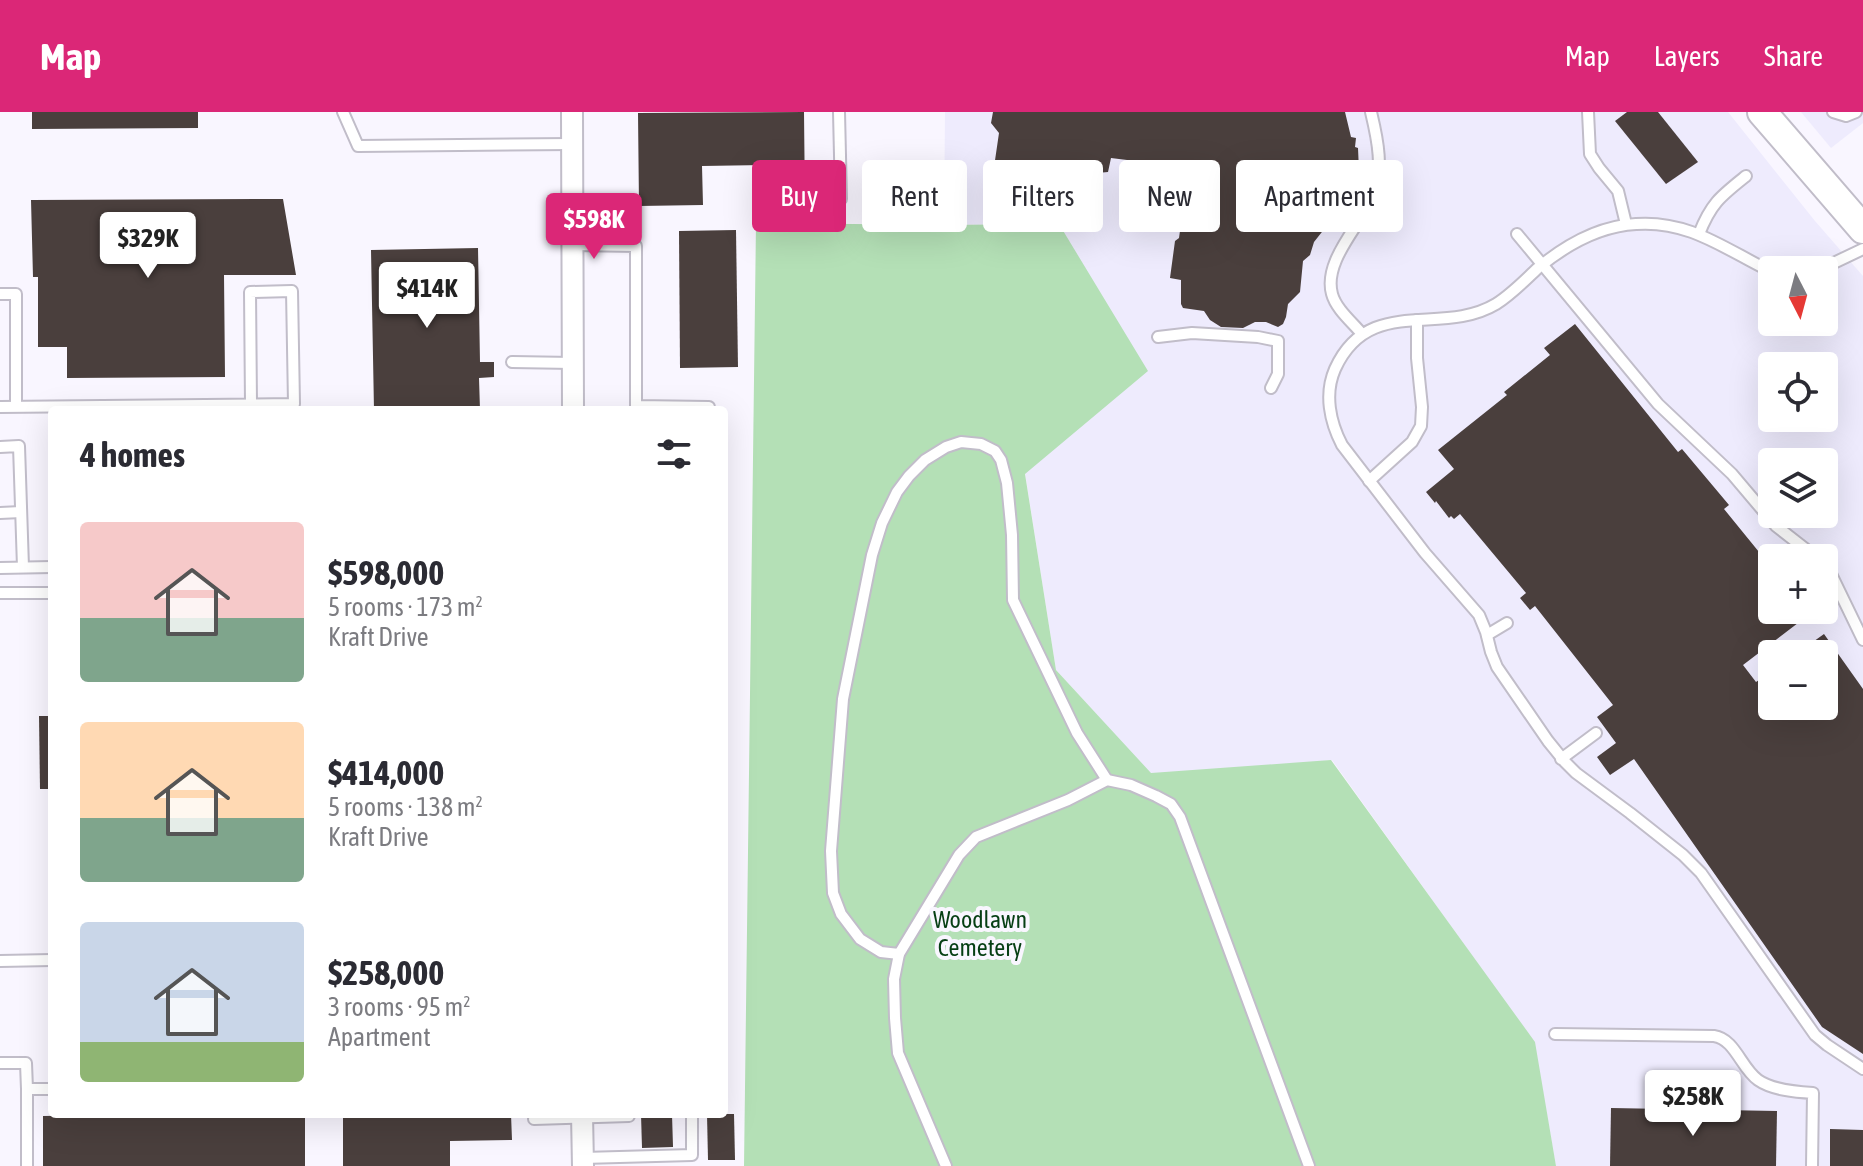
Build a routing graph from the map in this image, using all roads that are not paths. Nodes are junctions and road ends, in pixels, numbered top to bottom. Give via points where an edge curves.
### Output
1 (343, 112) edge
2 (572, 112) edge
3 (839, 112) edge
4 (1371, 112) edge
5 (1588, 112) edge
6 (1762, 112) edge
7 (1833, 112) edge
8 (1856, 112) edge
9 (572, 144) junction
10 (840, 160) edge
11 (1746, 176) dead end
12 (1626, 224) junction
13 (1863, 229) edge
14 (1517, 234) dead end
15 (1699, 234) junction
16 (572, 245) junction
17 (1863, 249) edge
18 (1838, 261) edge
19 (1543, 265) junction
20 (1758, 265) edge
21 (0, 294) edge
22 (1417, 320) junction
23 (1362, 334) junction
24 (1158, 337) dead end
25 (512, 362) dead end
26 (573, 363) junction
27 (1271, 388) dead end
28 (251, 404) junction
29 (16, 406) junction
30 (573, 406) edge
31 (636, 406) edge
32 (0, 407) edge
33 (0, 447) edge
34 (1369, 481) junction
35 (21, 512) junction
36 (0, 513) edge
37 (1799, 544) edge
38 (23, 567) junction
39 (48, 567) edge
40 (0, 568) edge
41 (1838, 588) edge
42 (0, 593) edge
43 (48, 593) edge
44 (1507, 623) dead end
45 (1487, 635) junction
46 (1863, 640) edge
47 (1596, 733) dead end
48 (1561, 759) junction
49 (1107, 780) junction
50 (899, 954) junction
51 (48, 960) edge
52 (0, 961) edge
53 (1555, 1034) dead end
54 (0, 1063) edge
55 (1863, 1069) edge
56 (27, 1089) junction
57 (48, 1089) edge
58 (550, 1118) edge
59 (582, 1118) edge
60 (692, 1118) edge
61 (534, 1119) dead end
62 (583, 1162) edge
63 (27, 1166) edge
64 (946, 1166) edge
65 (1309, 1166) edge
66 (1812, 1166) edge

1 - 9 lane via 358,146
2 - 9 street
3 - 10 lane
4 - 23 lane via 1379,146 1374,190 1337,259 1331,282 1337,304
5 - 12 lane via 1590,154 1618,191
6 - 13 main road
7 - 8 lane
9 - 16 street
11 - 15 lane via 1717,200
12 - 15 lane via 1670,225
12 - 19 lane via 1582,238
14 - 19 lane
15 - 20 lane
16 - 26 street
16 - 31 lane via 636,246
17 - 18 lane
19 - 22 lane via 1484,309
19 - 37 lane via 1658,404
21 - 29 lane via 16,294
22 - 23 lane via 1385,324
22 - 34 lane via 1421,426 1412,442
23 - 34 lane via 1337,364 1329,398 1338,438
24 - 27 lane via 1192,333 1278,341 1278,374
25 - 26 lane
26 - 30 street
28 - 28 lane via 294,404 292,291 250,292
28 - 29 lane
29 - 32 lane
33 - 35 lane via 19,446
34 - 45 lane via 1479,615
35 - 36 lane
35 - 38 lane
38 - 39 lane
38 - 40 lane
41 - 46 lane
42 - 43 lane
44 - 45 lane
45 - 48 lane via 1497,667
47 - 48 lane
48 - 55 lane via 1692,864 1815,1035
49 - 50 lane via 976,837 959,855
49 - 50 lane via 1077,733 1013,600 1012,535 1001,460 981,444 946,447 909,476 882,523 843,699 831,851 833,893 860,939 881,952
49 - 65 lane via 1156,796 1180,817
50 - 64 lane via 894,979 898,1053
51 - 52 lane
53 - 66 lane via 1724,1039 1758,1080 1813,1093
54 - 56 lane via 26,1063
56 - 57 lane
56 - 63 lane
58 - 61 lane
59 - 62 street
60 - 62 lane via 692,1155

